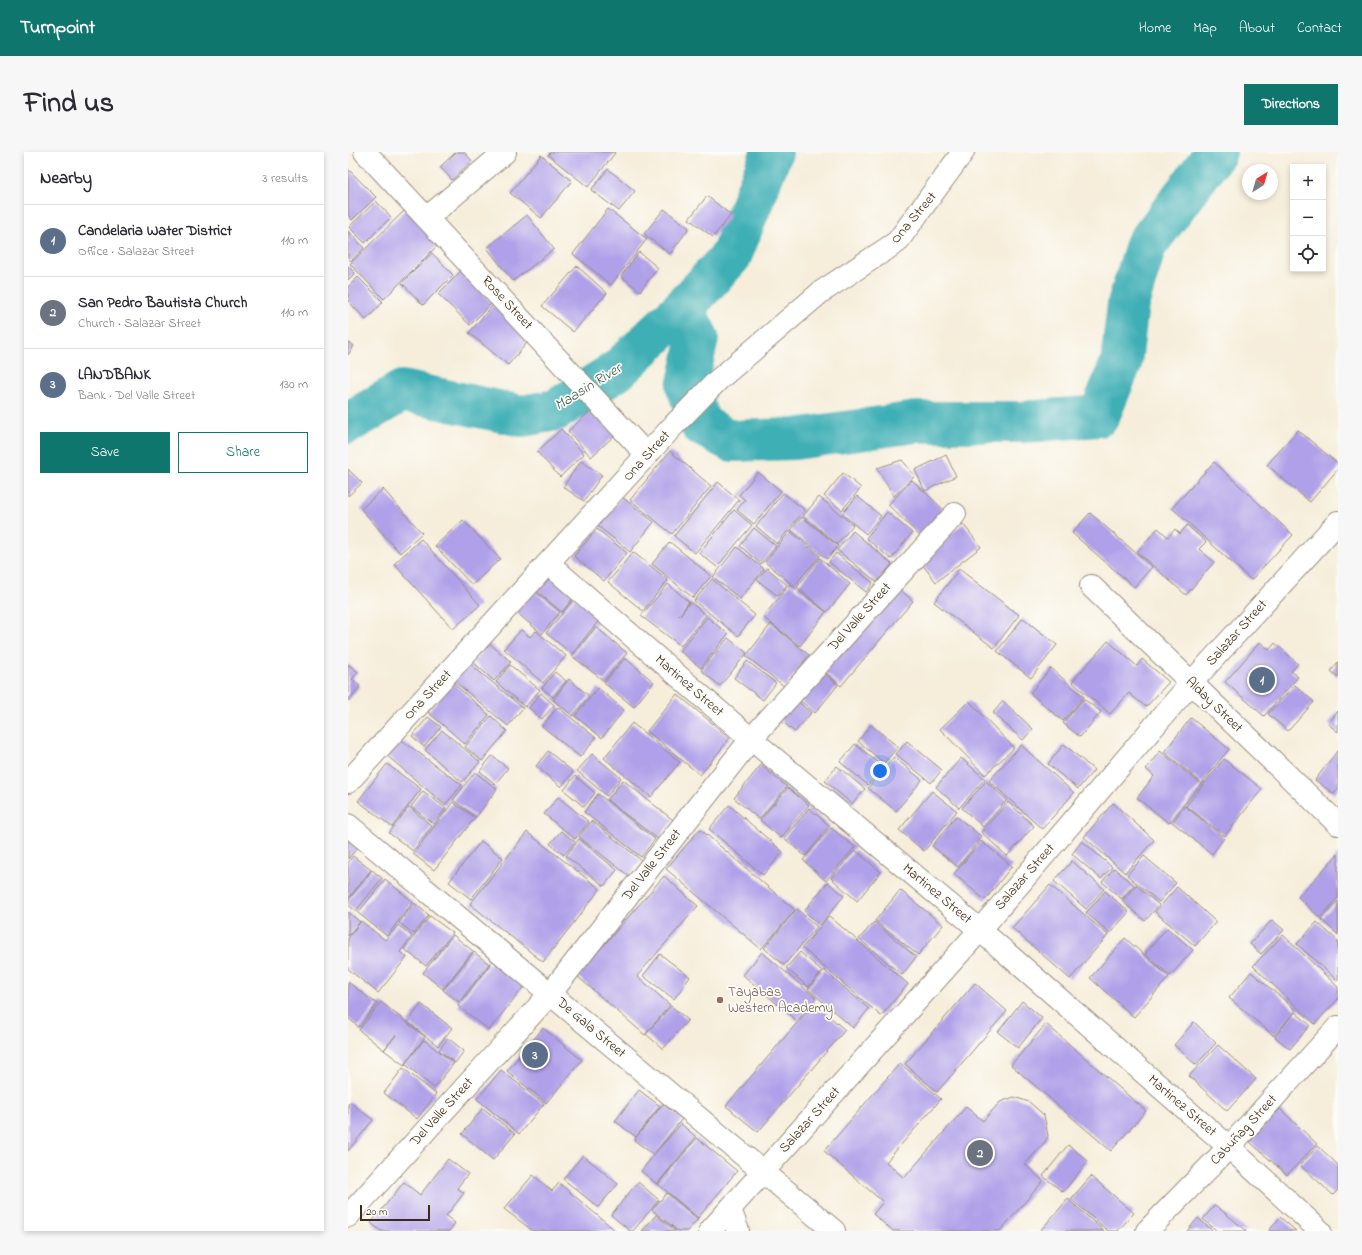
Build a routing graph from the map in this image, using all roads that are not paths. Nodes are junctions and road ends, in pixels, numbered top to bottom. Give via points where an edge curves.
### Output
1 (365, 152) edge
2 (504, 152) edge
3 (963, 152) edge
4 (428, 217) junction
5 (647, 455) junction
6 (956, 514) dead end
7 (1338, 522) edge
8 (549, 564) junction
9 (1091, 586) dead end
10 (1191, 683) junction
11 (751, 740) junction
12 (348, 782) edge
13 (1338, 824) edge
14 (348, 825) edge
15 (980, 930) junction
16 (550, 994) junction
17 (1338, 1027) edge
18 (1229, 1147) junction
19 (764, 1172) junction
20 (730, 1209) junction
21 (348, 1216) edge
22 (710, 1231) edge
23 (738, 1231) edge
24 (834, 1231) edge
25 (1147, 1231) edge
26 (1320, 1231) edge

1 - 4 street, Rose Street
2 - 4 street
3 - 5 street, Ona Street via 898,242 821,292 718,380
4 - 5 street, Rose Street
5 - 8 street, Ona Street
6 - 11 street, Del Valle Street via 885,589
7 - 10 street, Salazar Street
8 - 11 street, Martinez Street
8 - 12 street, Ona Street
9 - 10 street, Alday Street
10 - 13 street, Alday Street
10 - 15 street, Salazar Street
11 - 15 street, Martinez Street
11 - 16 street, Del Valle Street
14 - 16 street, De Gala Street
15 - 18 street, Martinez Street
15 - 19 street, Salazar Street
16 - 19 street, De Gala Street
16 - 21 street, Del Valle Street
17 - 18 street, Cabuñag Street
18 - 25 street, Cabuñag Street
18 - 26 street, Martinez Street
19 - 20 street, Salazar Street
19 - 24 street, De Gala Street
20 - 22 street, Salazar Street
20 - 23 street

